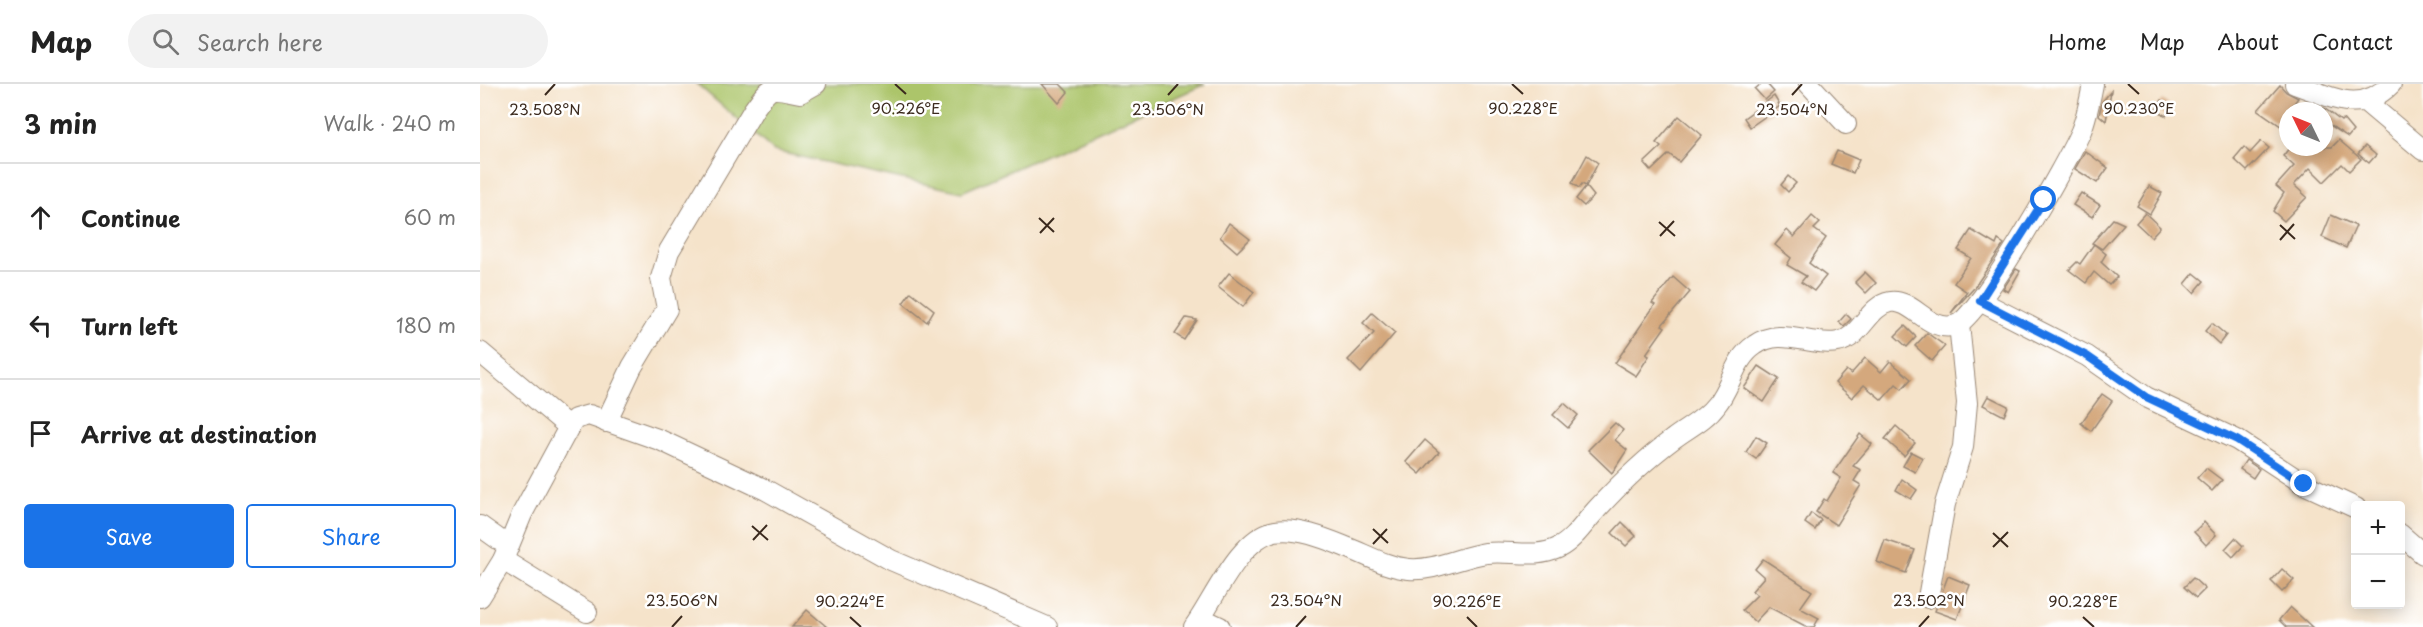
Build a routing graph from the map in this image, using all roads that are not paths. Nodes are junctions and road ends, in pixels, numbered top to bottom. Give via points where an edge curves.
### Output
1 (816, 84) edge
2 (1809, 84) edge
3 (2093, 84) edge
4 (2295, 84) edge
5 (2391, 84) edge
6 (2366, 102) junction
7 (1846, 123) dead end
8 (2423, 150) edge
9 (1980, 301) junction
10 (1959, 324) junction
11 (480, 351) edge
12 (606, 422) junction
13 (570, 428) junction
14 (2351, 506) edge
15 (480, 526) edge
16 (2405, 538) edge
17 (506, 553) junction
18 (2423, 554) edge
19 (480, 597) edge
20 (1928, 598) dead end
21 (587, 612) dead end
22 (1197, 623) edge
23 (1047, 627) edge
24 (1220, 627) edge

1 - 12 street via 800,93 768,89 753,109 669,251 661,278 667,309 632,367
2 - 7 street
3 - 9 street via 2081,131
4 - 6 street via 2343,100
5 - 6 street
6 - 8 street
9 - 10 street
9 - 14 street via 2087,356 2146,397 2237,440 2304,484
10 - 20 street via 1967,403 1963,447 1945,504
10 - 22 street via 1946,327 1930,322 1904,304 1890,302 1844,341 1830,343 1789,336 1767,338 1752,346 1736,365 1716,406 1673,438 1559,548 1460,557 1432,569 1407,569 1310,534 1275,531 1261,537 1230,568
11 - 13 street
12 - 13 street via 580,416
12 - 23 street via 670,445 766,490 891,560
13 - 17 street via 522,514
15 - 17 street
16 - 18 street
17 - 19 street
17 - 21 street
22 - 24 street

